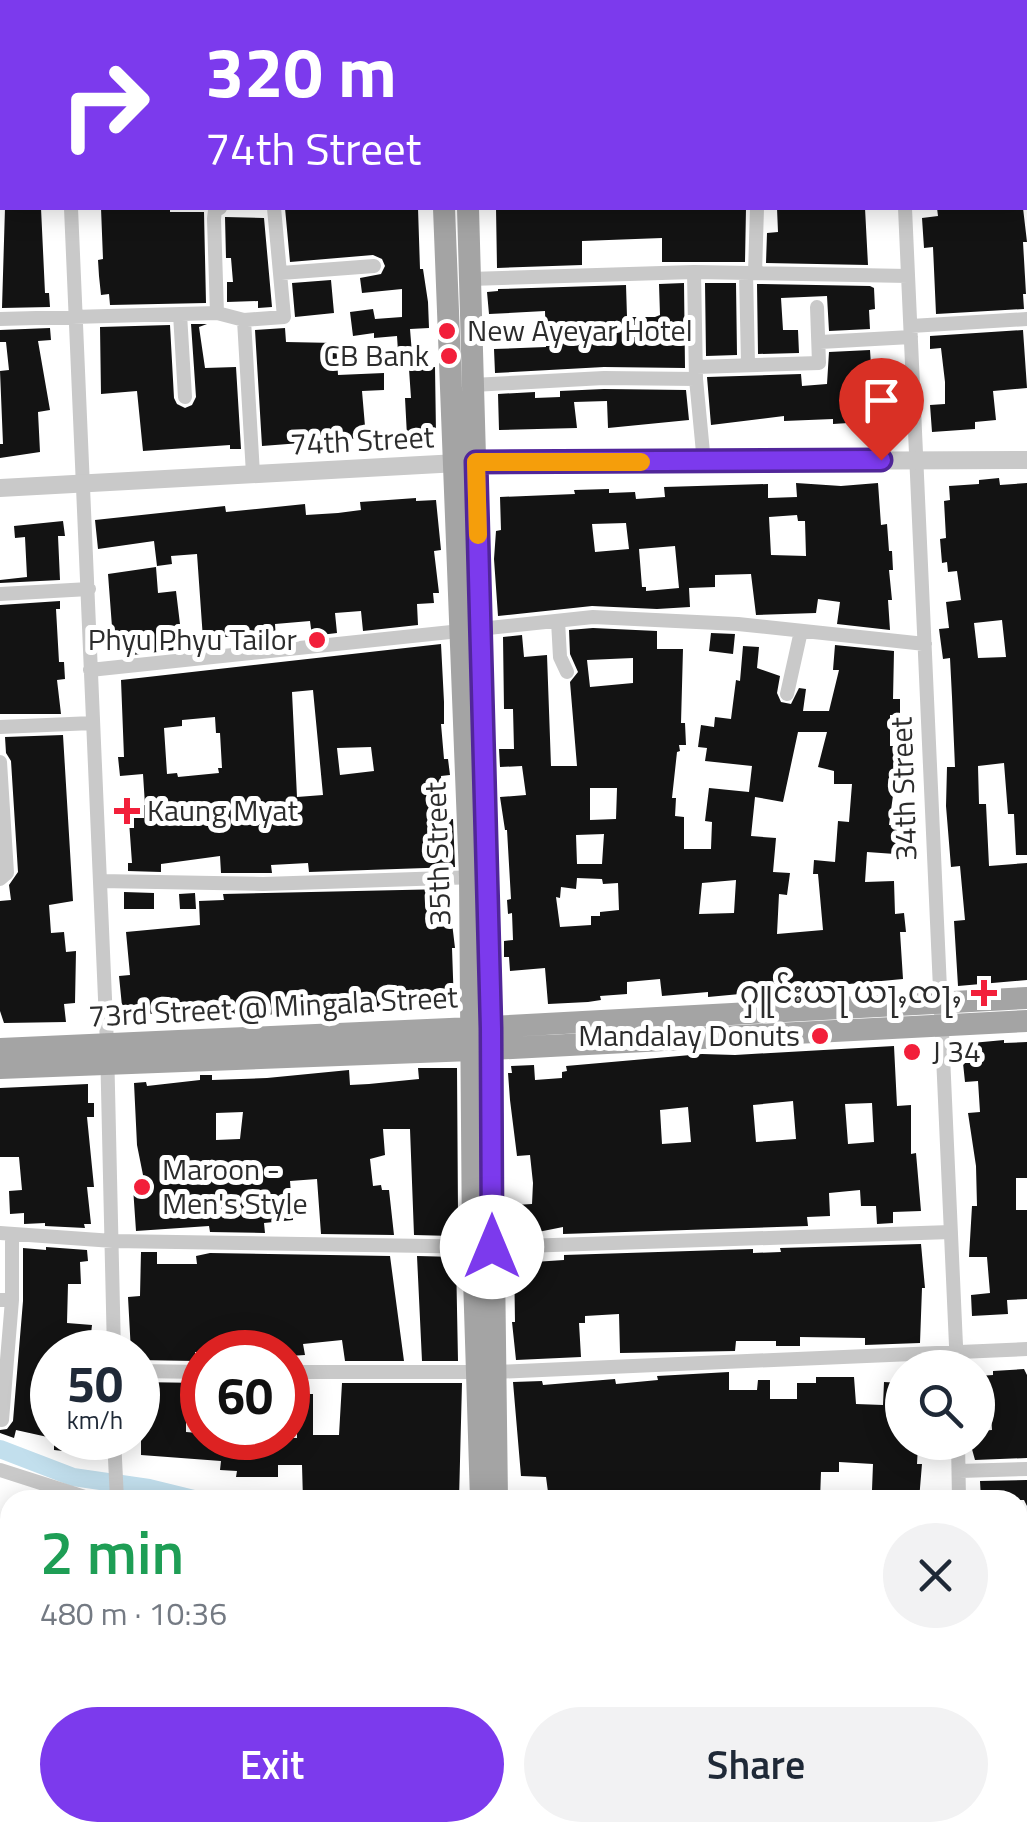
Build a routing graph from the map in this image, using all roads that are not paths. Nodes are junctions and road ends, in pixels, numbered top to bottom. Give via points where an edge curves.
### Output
1 (70, 210) edge
2 (215, 210) edge
3 (274, 210) edge
4 (444, 210) edge
5 (468, 210) edge
6 (757, 210) edge
7 (905, 210) edge
8 (444, 232) junction
9 (469, 232) junction
10 (374, 266) dead end
11 (694, 272) junction
12 (281, 273) junction
13 (751, 274) junction
14 (908, 276) junction
15 (470, 279) junction
16 (817, 307) dead end
17 (217, 313) junction
18 (180, 314) junction
19 (76, 315) junction
20 (0, 319) edge
21 (1027, 319) edge
22 (244, 320) junction
23 (911, 332) junction
24 (820, 342) junction
25 (748, 363) junction
26 (696, 373) junction
27 (473, 385) junction
28 (184, 396) dead end
29 (917, 460) junction
30 (1027, 460) edge
31 (704, 462) junction
32 (466, 463) junction
33 (252, 474) junction
34 (83, 484) junction
35 (0, 488) edge
36 (89, 590) junction
37 (0, 594) edge
38 (558, 621) junction
39 (470, 630) junction
40 (801, 631) junction
41 (925, 644) junction
42 (90, 670) junction
43 (566, 672) dead end
44 (787, 694) dead end
45 (93, 722) junction
46 (0, 728) edge
47 (0, 762) edge
48 (2, 824) edge
49 (479, 877) junction
50 (0, 880) edge
51 (100, 880) junction
52 (1027, 998) edge
53 (941, 1014) junction
54 (1027, 1021) edge
55 (481, 1039) junction
56 (0, 1049) edge
57 (107, 1054) junction
58 (0, 1068) edge
59 (952, 1232) junction
60 (6, 1234) edge
61 (112, 1241) junction
62 (482, 1247) junction
63 (6, 1300) edge
64 (114, 1330) edge
65 (1027, 1349) edge
66 (957, 1350) edge
67 (995, 1354) edge
68 (885, 1362) edge
69 (310, 1372) edge
70 (486, 1373) junction
71 (2, 1420) edge
72 (115, 1460) edge
73 (959, 1460) edge
74 (1027, 1469) edge
75 (0, 1470) edge
76 (959, 1471) junction
77 (63, 1490) edge
78 (117, 1490) edge
79 (481, 1490) edge
80 (496, 1490) edge
81 (959, 1490) edge

1 - 19 street
2 - 17 street
3 - 12 street
4 - 8 main road, 35th Street
5 - 9 main road, 35th Street
6 - 13 street
7 - 14 street, 34th Street
8 - 9 main road
8 - 32 main road, 35th Street
9 - 15 main road, 35th Street
10 - 12 street
11 - 13 street
11 - 15 street
11 - 26 street
12 - 22 street via 284,317
13 - 14 street
13 - 25 street
14 - 23 street, 34th Street
15 - 27 main road, 35th Street
16 - 24 street
17 - 18 street
17 - 22 street
18 - 19 street
18 - 28 street
19 - 20 street
19 - 34 street
21 - 23 street
22 - 33 street
23 - 24 street
23 - 29 street, 34th Street
24 - 25 street via 819,363 811,366
25 - 26 street
26 - 27 street
26 - 31 street
27 - 32 main road, 35th Street
29 - 30 street, 74th Street
29 - 31 street, 74th Street
29 - 41 street, 34th Street
31 - 32 street, 74th Street
32 - 33 street, 74th Street
32 - 39 main road, 35th Street
33 - 34 street, 74th Street
34 - 35 street, 74th Street
34 - 36 street
36 - 37 street
36 - 42 street
38 - 39 street
38 - 40 street via 644,618
38 - 43 street
39 - 42 street
39 - 49 main road, 35th Street
40 - 41 street
40 - 44 street
41 - 53 street, 34th Street
42 - 45 street
45 - 46 street
45 - 51 street
47 - 48 street
48 - 50 street via 7,873
49 - 51 street via 264,884
49 - 55 main road, 35th Street
51 - 57 street
52 - 53 main road, 73rd Street @ Mingala Street
53 - 54 main road, 73rd Street @ Mingala Street
53 - 55 main road, 73rd Street @ Mingala Street
53 - 59 street, 34th Street
55 - 57 main road, 73rd Street @ Mingala Street
55 - 62 main road, 35th Street
56 - 57 main road, 73rd Street @ Mingala Street
57 - 58 main road, 73rd Street @ Mingala Street
57 - 61 street
59 - 62 street
59 - 66 street, 34th Street
60 - 61 street
60 - 63 street
61 - 62 street
61 - 64 street
62 - 70 main road, 35th Street
63 - 71 street
65 - 67 street
68 - 70 street
69 - 70 street
70 - 79 main road, 35th Street
70 - 80 main road, 35th Street
72 - 78 street
73 - 76 street
74 - 76 street
75 - 77 street
76 - 81 street

